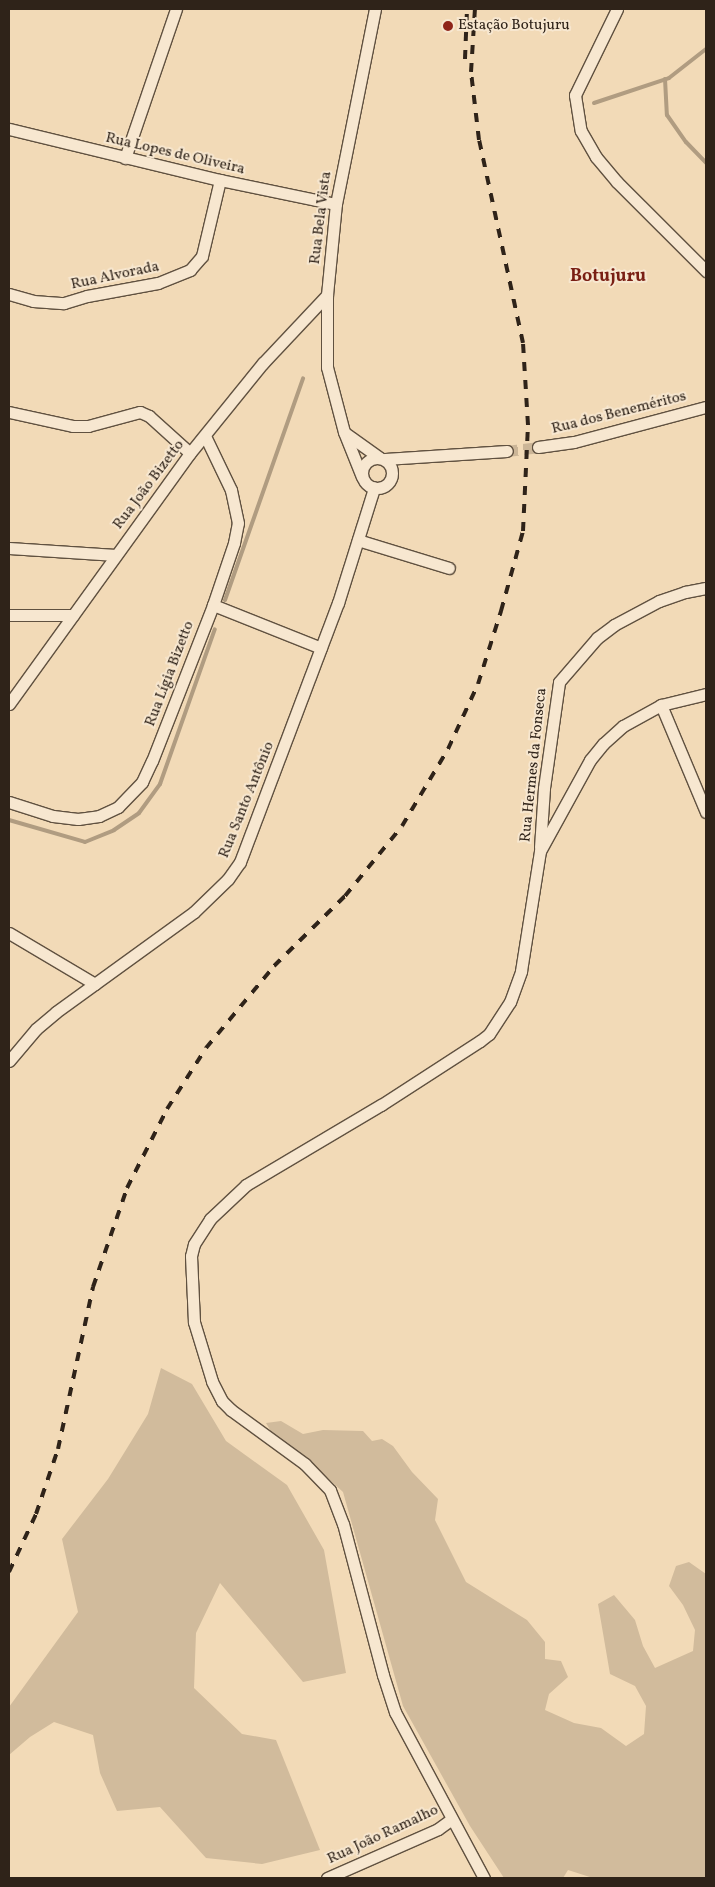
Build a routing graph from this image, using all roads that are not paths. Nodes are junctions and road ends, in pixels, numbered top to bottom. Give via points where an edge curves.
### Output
1 (176, 9) edge
2 (375, 9) edge
3 (617, 9) edge
4 (9, 129) edge
5 (125, 158) junction
6 (220, 180) junction
7 (336, 204) junction
8 (706, 271) edge
9 (9, 294) edge
10 (327, 295) junction
11 (705, 405) edge
12 (9, 412) edge
13 (344, 432) junction
14 (205, 436) junction
15 (538, 447) tunnel mouth
16 (507, 451) tunnel mouth
17 (190, 453) junction
18 (427, 457) junction
19 (382, 458) junction
20 (393, 472) junction
21 (362, 477) junction
22 (374, 488) junction
23 (358, 540) junction
24 (9, 548) edge
25 (116, 555) junction
26 (449, 568) dead end
27 (706, 588) edge
28 (213, 605) junction
29 (9, 615) edge
30 (73, 615) junction
31 (321, 648) junction
32 (706, 694) edge
33 (9, 704) edge
34 (662, 706) junction
35 (702, 791) edge
36 (9, 802) edge
37 (706, 812) edge
38 (540, 851) junction
39 (9, 933) edge
40 (95, 984) junction
41 (9, 1061) edge
42 (452, 1819) junction
43 (327, 1878) edge
44 (484, 1878) edge

1 - 5 street
2 - 7 street, Rua Bela Vista
3 - 8 street via 575,95 581,131 596,157 617,182
4 - 5 street, Rua Lopes de Oliveira
5 - 6 street, Rua Lopes de Oliveira
6 - 7 street, Rua Lopes de Oliveira
6 - 9 street, Rua Alvorada via 202,256 185,272 158,283 64,302 33,301
7 - 10 street, Rua Bela Vista
10 - 13 street, Rua Bela Vista via 327,367
10 - 14 street, Rua João Bizetto via 263,363
11 - 15 street, Rua dos Beneméritos via 574,442
12 - 17 street via 58,424 88,426 140,412 149,416
13 - 19 street
13 - 21 street, Rua Bela Vista
14 - 17 street, Rua João Bizetto
14 - 28 street, Rua Lígia Bizetto via 231,490 238,523
16 - 18 street
17 - 25 street, Rua João Bizetto
18 - 19 street
18 - 20 street
19 - 20 street
19 - 21 street via 366,462
20 - 22 street via 390,482
21 - 22 street, Rua Bela Vista
22 - 23 street, Rua Santo Antônio
23 - 26 street
23 - 31 street, Rua Santo Antônio
24 - 25 street
25 - 30 street, Rua João Bizetto
27 - 38 street, Rua Hermes da Fonseca via 659,601 614,625 597,638 559,682 544,788
28 - 31 street
28 - 36 street, Rua Lígia Bizetto via 152,761 132,794 118,807 99,816 78,819 53,816
29 - 30 street
30 - 33 street, Rua João Bizetto
31 - 40 street, Rua Santo Antônio via 240,862 228,879 194,912
32 - 34 street
34 - 35 street
34 - 38 street via 623,726 603,744 590,760
35 - 37 street
38 - 42 street via 521,971 510,1002 489,1034 381,1105 246,1185 210,1220 194,1244 191,1256 194,1322 212,1380 230,1410 305,1464 330,1490 343,1524 396,1712
39 - 40 street
40 - 41 street, Rua Santo Antônio via 36,1029
42 - 43 street, Rua João Ramalho via 438,1829
42 - 44 street

